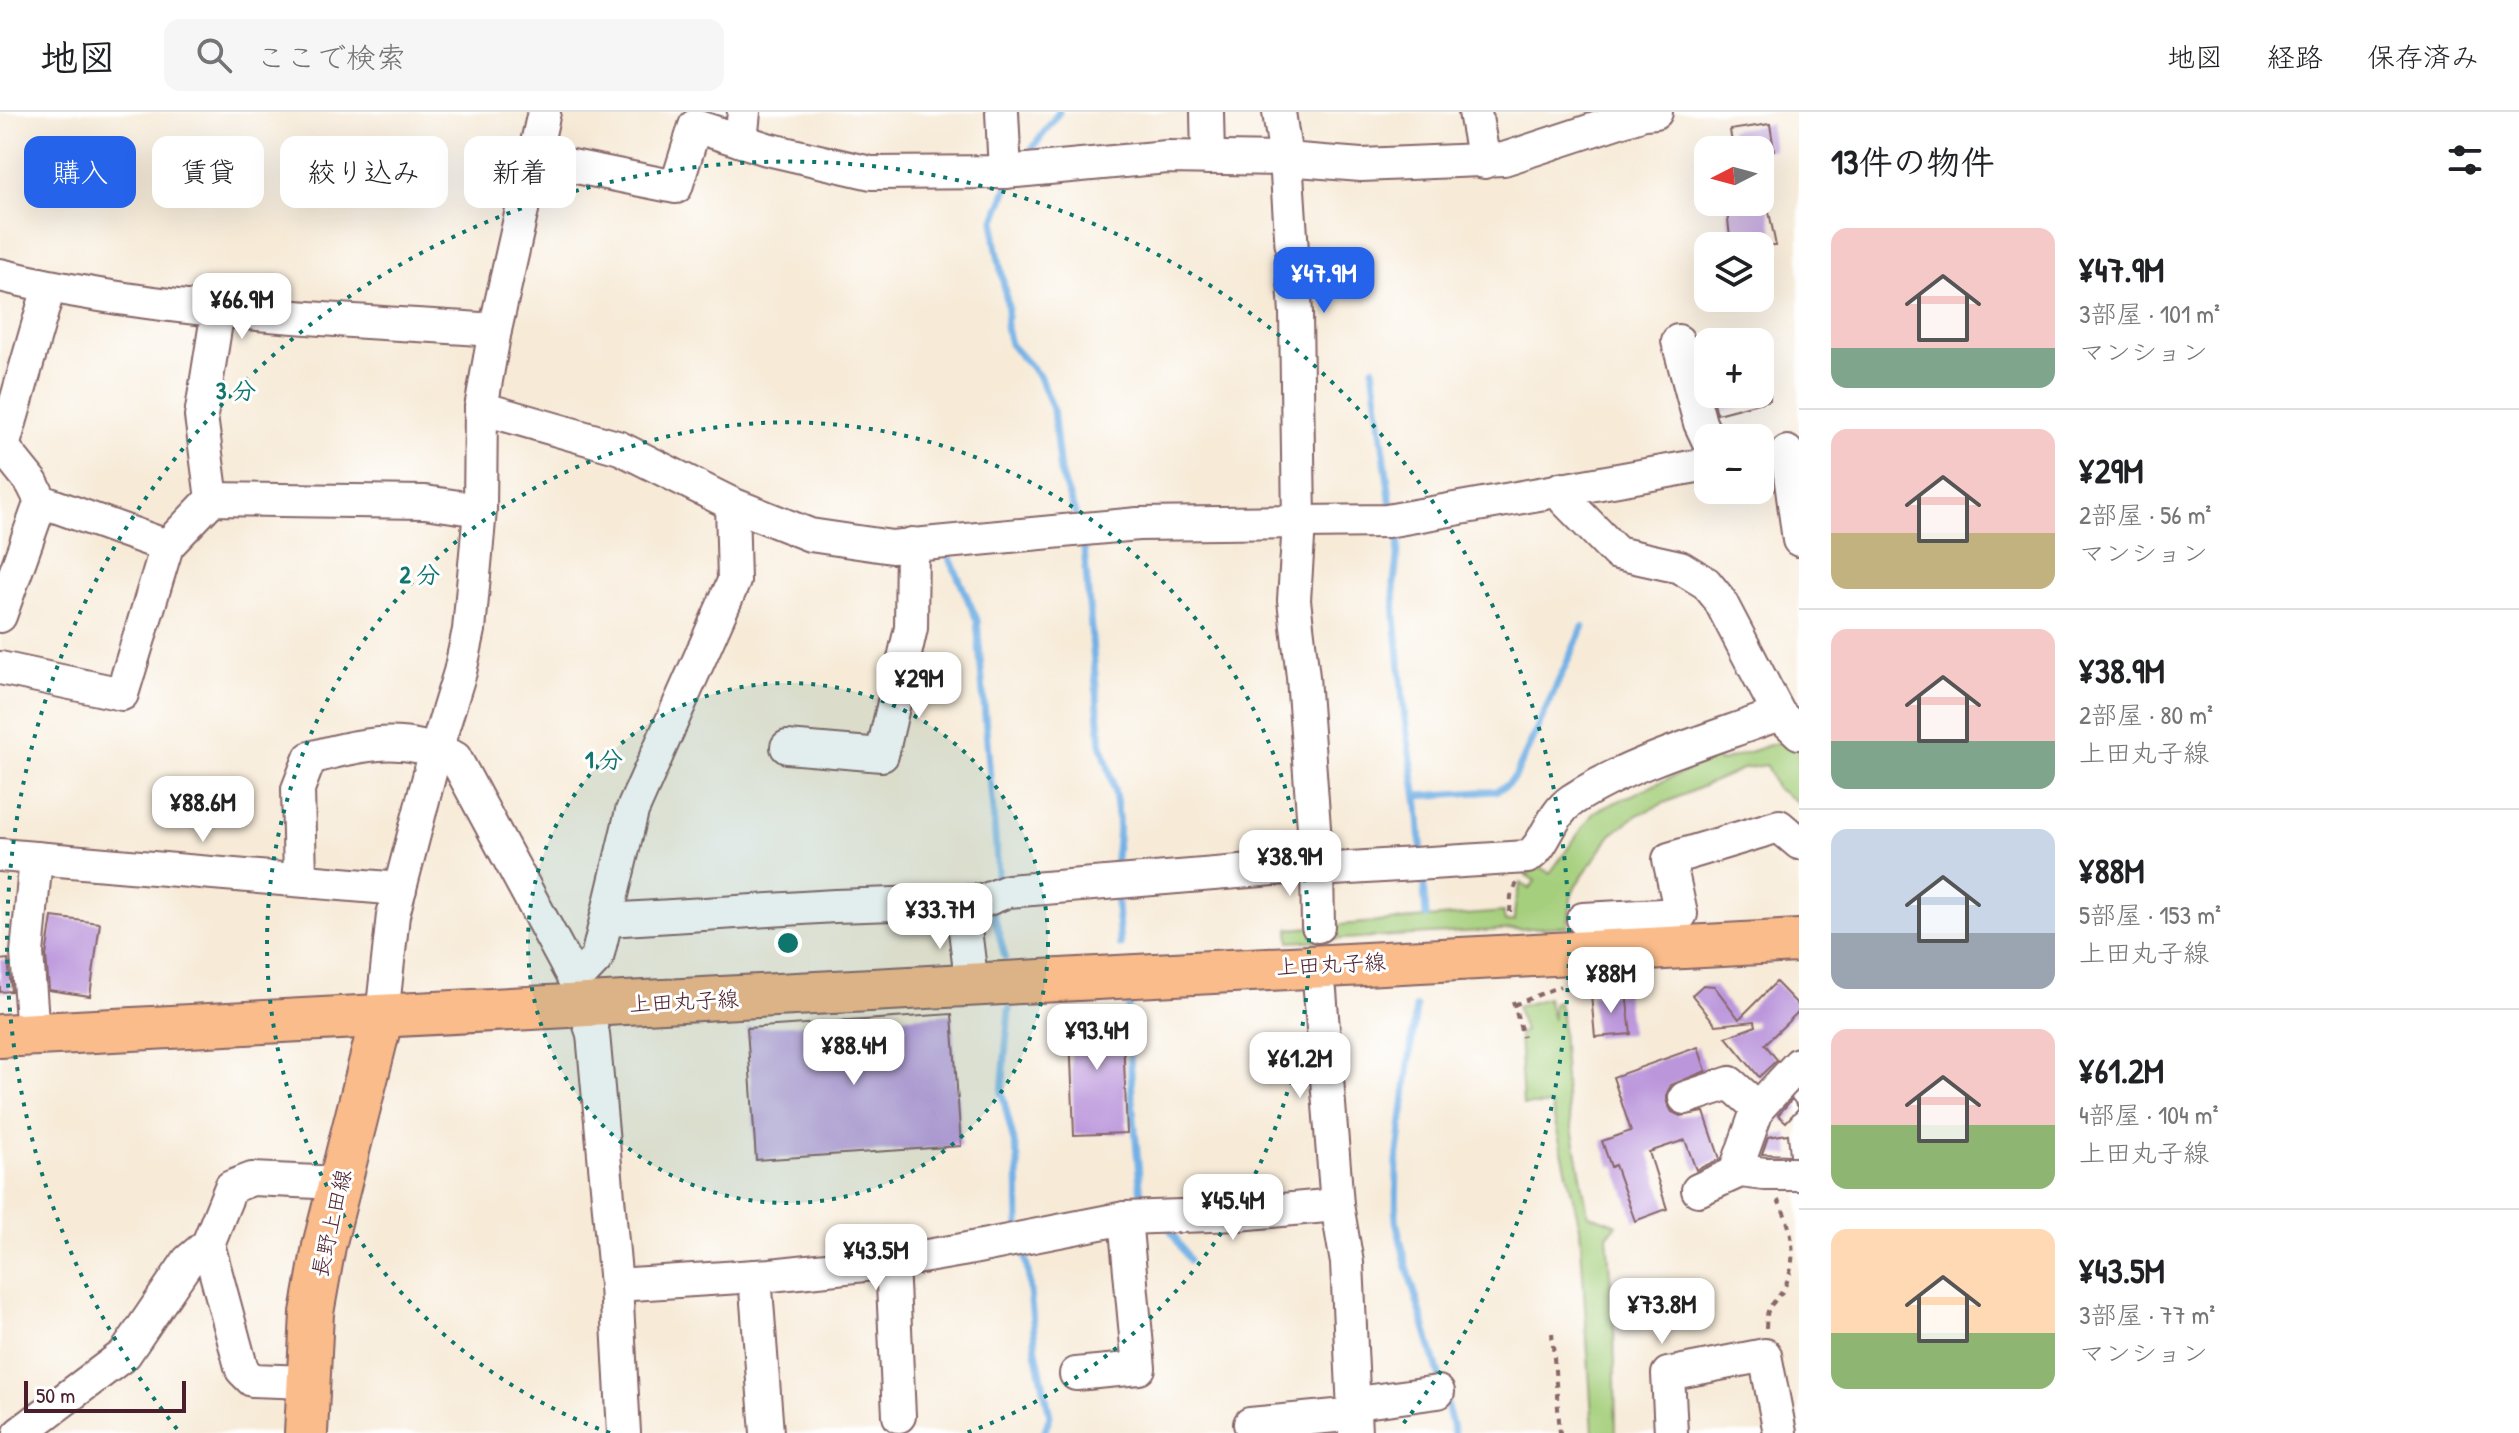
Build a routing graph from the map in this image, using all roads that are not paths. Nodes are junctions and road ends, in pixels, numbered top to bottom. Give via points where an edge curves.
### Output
1 (544, 112) edge
2 (1002, 112) edge
3 (1207, 112) edge
4 (1279, 112) edge
5 (1475, 112) edge
6 (1656, 112) edge
7 (742, 126) edge
8 (538, 136) edge
9 (1208, 158) junction
10 (1286, 159) junction
11 (1484, 162) junction
12 (576, 167) edge
13 (1005, 172) junction
14 (521, 208) edge
15 (0, 275) edge
16 (49, 287) junction
17 (218, 310) junction
18 (495, 330) junction
19 (1678, 341) dead end
20 (481, 408) junction
21 (1700, 424) edge
22 (1782, 453) edge
23 (1694, 466) edge
24 (1560, 489) junction
25 (212, 499) junction
26 (41, 501) junction
27 (732, 504) junction
28 (480, 510) junction
29 (1299, 523) junction
30 (1799, 540) edge
31 (912, 544) junction
32 (167, 546) junction
33 (1, 612) edge
34 (0, 668) edge
35 (1789, 724) edge
36 (787, 747) dead end
37 (436, 750) junction
38 (1799, 843) edge
39 (0, 855) edge
40 (36, 858) junction
41 (1317, 869) junction
42 (300, 880) junction
43 (400, 889) junction
44 (950, 902) junction
45 (1583, 919) dead end
46 (607, 920) junction
47 (1318, 926) dead end
48 (1799, 941) edge
49 (972, 986) junction
50 (1320, 991) dead end
51 (579, 994) junction
52 (382, 1016) junction
53 (17, 1035) edge
54 (1799, 1064) edge
55 (1685, 1098) dead end
56 (1758, 1108) junction
57 (1752, 1173) junction
58 (1799, 1174) edge
59 (339, 1183) junction
60 (1698, 1190) dead end
61 (1337, 1205) junction
62 (1125, 1218) junction
63 (208, 1244) junction
64 (892, 1262) junction
65 (755, 1276) junction
66 (616, 1285) junction
67 (1076, 1374) dead end
68 (307, 1382) junction
69 (1438, 1392) dead end
70 (1784, 1412) edge
71 (899, 1416) dead end
72 (1354, 1421) edge
73 (1250, 1424) dead end
74 (20, 1433) edge
75 (306, 1433) edge
76 (624, 1433) edge
77 (767, 1433) edge
78 (1671, 1433) edge

1 - 8 street
2 - 13 street
3 - 9 street
4 - 10 street
5 - 11 street
6 - 11 street
7 - 12 street via 695,126 676,187
7 - 13 street via 871,173
9 - 10 street
9 - 13 street
10 - 11 street via 1361,165
10 - 29 street via 1296,313
14 - 18 street
15 - 16 street
16 - 17 street
16 - 26 street via 3,447
17 - 18 street
17 - 25 street via 201,416
18 - 20 street
19 - 21 street
20 - 27 street via 620,448
20 - 28 street
22 - 30 street
23 - 24 street
24 - 29 street via 1387,521
24 - 35 street via 1617,553 1680,567 1706,583
25 - 28 street via 425,502
25 - 32 street
26 - 32 street
26 - 33 street
27 - 31 street via 810,535 892,547
27 - 46 street via 734,581 632,811
28 - 37 street via 469,630
29 - 31 street via 1138,524
29 - 41 street via 1294,600
31 - 36 street via 911,628 882,755
32 - 34 street via 122,694
35 - 41 street via 1608,779 1558,812 1538,849 1527,857
37 - 42 street via 393,742 310,758 298,789
37 - 43 street
37 - 51 street via 455,758
38 - 45 street via 1779,826 1669,859 1681,914
39 - 40 street
40 - 42 street
40 - 53 street
41 - 44 street via 1008,891 983,901
41 - 47 street
42 - 43 street
43 - 52 street
44 - 46 street
44 - 49 street via 965,930
46 - 51 street via 597,958
48 - 49 main road, 上田丸子線
49 - 51 main road, 上田丸子線
50 - 61 street
51 - 52 main road, 上田丸子線
51 - 66 street via 593,1034
52 - 53 main road, 上田丸子線
52 - 59 main road, 長野上田線
54 - 56 street
55 - 56 street via 1730,1083
56 - 57 street via 1738,1164
57 - 58 street
57 - 60 street
59 - 63 street via 252,1179 231,1187
59 - 68 main road, 長野上田線 via 312,1313
61 - 62 street
61 - 72 street via 1347,1263
62 - 64 street
62 - 67 street via 1139,1368
63 - 68 street via 242,1370 252,1380
63 - 74 street via 188,1261 125,1354
64 - 65 street
64 - 71 street
65 - 66 street
65 - 77 street
66 - 76 street
68 - 75 main road, 長野上田線
69 - 72 street via 1364,1402
70 - 78 street via 1765,1355 1668,1374
72 - 73 street via 1346,1415

